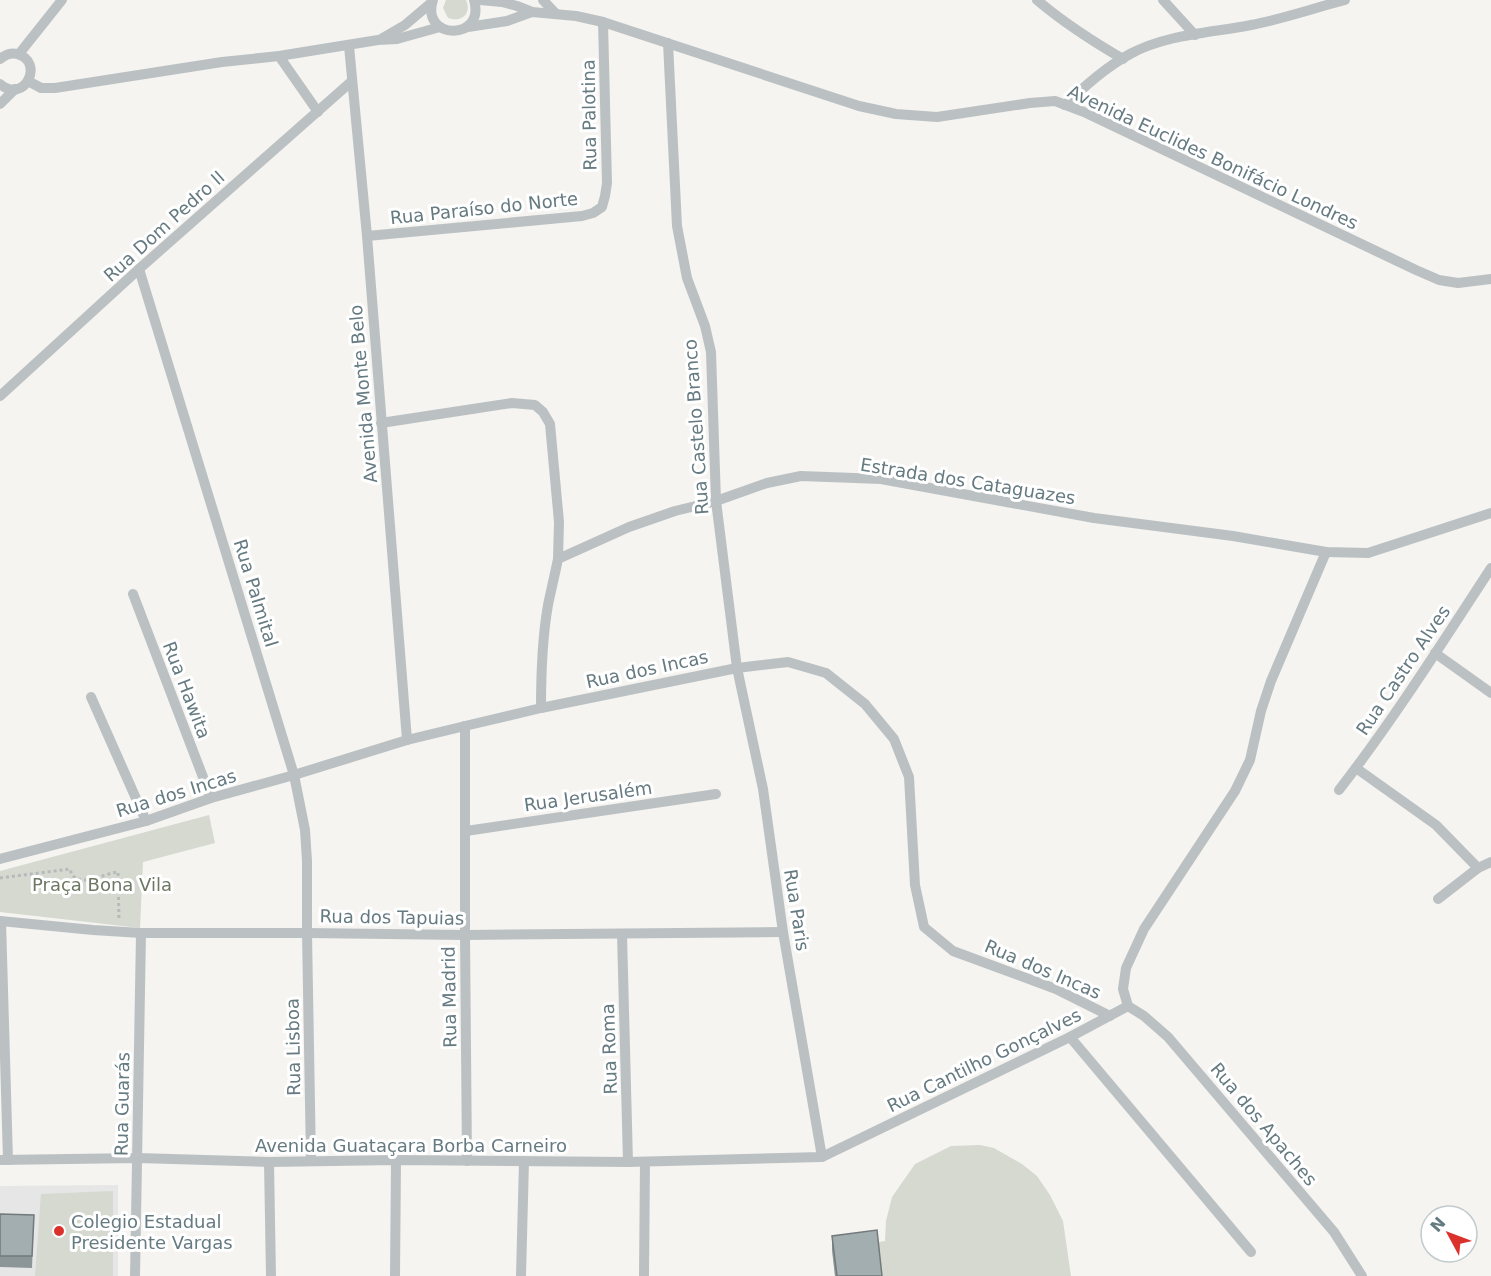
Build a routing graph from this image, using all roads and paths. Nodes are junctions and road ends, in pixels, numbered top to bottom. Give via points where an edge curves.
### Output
1 (62, 0) edge
2 (474, 0) edge
3 (480, 0) edge
4 (543, 0) edge
5 (1037, 0) edge
6 (1163, 0) edge
7 (1345, 0) edge
8 (432, 1) edge
9 (532, 12) junction
10 (556, 14) junction
11 (603, 22) junction
12 (440, 27) junction
13 (468, 27) junction
14 (1195, 35) junction
15 (378, 40) junction
16 (668, 43) junction
17 (349, 46) junction
18 (19, 54) junction
19 (1, 57) edge
20 (279, 57) junction
21 (1122, 59) junction
22 (28, 81) junction
23 (352, 81) junction
24 (1, 86) edge
25 (15, 89) junction
26 (0, 104) edge
27 (1065, 105) junction
28 (318, 112) junction
29 (602, 207) joint
30 (366, 236) junction
31 (140, 269) junction
32 (1491, 279) edge
33 (0, 396) edge
34 (381, 423) junction
35 (716, 501) junction
36 (1491, 513) edge
37 (1326, 552) junction
38 (558, 559) junction
39 (1491, 568) edge
40 (133, 594) dead end
41 (1435, 653) junction
42 (737, 668) junction
43 (1491, 693) edge
44 (91, 697) dead end
45 (541, 708) junction
46 (465, 726) junction
47 (407, 740) junction
48 (1356, 768) junction
49 (294, 776) junction
50 (1339, 790) dead end
51 (716, 794) dead end
52 (211, 798) junction
53 (146, 821) junction
54 (466, 831) junction
55 (0, 859) edge
56 (1491, 862) edge
57 (1478, 868) junction
58 (0, 878) edge
59 (1438, 899) dead end
60 (0, 921) edge
61 (783, 932) junction
62 (120, 933) junction
63 (141, 933) junction
64 (307, 933) junction
65 (622, 934) junction
66 (465, 935) junction
67 (1128, 1006) junction
68 (1110, 1016) junction
69 (1070, 1037) junction
70 (822, 1157) junction
71 (138, 1158) junction
72 (4, 1160) edge
73 (396, 1160) junction
74 (311, 1161) junction
75 (467, 1161) junction
76 (524, 1161) junction
77 (269, 1162) junction
78 (628, 1162) junction
79 (645, 1162) junction
80 (1251, 1252) dead end
81 (135, 1276) edge
82 (270, 1276) edge
83 (394, 1276) edge
84 (520, 1276) edge
85 (644, 1276) edge
86 (1362, 1276) edge

1 - 18 street
2 - 13 street via 476,14
3 - 9 street, Avenida Euclides Bonifácio Londres
4 - 10 street
5 - 21 street via 1085,37
6 - 14 street
7 - 14 street
8 - 12 street via 433,19
8 - 15 street via 405,25
9 - 10 street, Avenida Euclides Bonifácio Londres
9 - 13 street, Avenida Euclides Bonifácio Londres via 507,21
10 - 11 street, Avenida Euclides Bonifácio Londres
11 - 16 street, Avenida Euclides Bonifácio Londres
11 - 29 street, Rua Palotina via 607,183
12 - 13 street, Avenida Euclides Bonifácio Londres via 453,32
12 - 15 street
14 - 21 street via 1152,45
15 - 17 street
16 - 27 street, Avenida Euclides Bonifácio Londres via 896,114 936,117 1030,103 1055,101
16 - 35 street, Rua Castelo Branco via 677,226 687,278 711,352
17 - 20 street
17 - 23 street, Avenida Monte Belo
18 - 19 street
18 - 22 street via 30,65
20 - 22 street via 55,88 41,88
20 - 28 street
21 - 27 street
22 - 25 street
23 - 28 street, Rua Dom Pedro II
23 - 30 street, Avenida Monte Belo
24 - 25 street
25 - 26 street
27 - 32 street, Avenida Euclides Bonifácio Londres via 1439,280 1458,283
28 - 31 street, Rua Dom Pedro II
29 - 30 street, Rua Paraíso do Norte via 582,216
30 - 34 street, Avenida Monte Belo
31 - 33 street, Rua Dom Pedro II
31 - 49 street, Rua Palmital
34 - 38 street via 512,403 535,405 550,424 559,522
34 - 47 street, Avenida Monte Belo
35 - 37 street, Estrada dos Cataguazes via 801,476 880,479 1095,518
35 - 38 street, Estrada dos Cataguazes via 629,527
35 - 42 street, Rua Castelo Branco
36 - 37 street, Estrada dos Cataguazes via 1368,554
37 - 67 street via 1271,681 1250,760 1235,791 1144,930 1126,968 1123,989
38 - 45 street via 543,639
39 - 41 street, Rua Castro Alves
40 - 52 street, Rua Hawita
41 - 43 street
41 - 48 street, Rua Castro Alves
42 - 45 street, Rua dos Incas
42 - 61 street, Rua Paris via 763,789
42 - 68 street, Rua dos Incas via 788,662 826,673 865,704 894,739 909,777 915,885 924,927 953,951 1056,990
44 - 53 street
45 - 46 street, Rua dos Incas
46 - 47 street, Rua dos Incas
46 - 54 street, Rua Madrid
47 - 49 street, Rua dos Incas
48 - 50 street, Rua Castro Alves
48 - 57 street via 1436,825
49 - 52 street, Rua dos Incas
49 - 64 street, Rua Palmital via 308,861
51 - 54 street, Rua Jerusalém
52 - 53 street, Rua dos Incas
53 - 55 street, Rua dos Incas
54 - 66 street, Rua Madrid
56 - 57 street
57 - 59 street
58 - 62 path via 70,869 72,876 81,880 118,872
60 - 62 street, Rua dos Tapuias
60 - 72 street
61 - 65 street, Rua dos Tapuias
61 - 70 street, Rua Paris
62 - 63 street, Rua dos Tapuias
63 - 64 street, Rua dos Tapuias
63 - 71 street, Rua Guarás
64 - 66 street, Rua dos Tapuias
64 - 74 street, Rua Lisboa
65 - 66 street, Rua dos Tapuias
65 - 78 street, Rua Roma
66 - 75 street, Rua Madrid
67 - 68 street, Rua Cantilho Gonçalves
67 - 86 street, Rua dos Apaches via 1168,1037 1334,1232
68 - 69 street, Rua Cantilho Gonçalves
69 - 70 street, Rua Cantilho Gonçalves
69 - 80 street
70 - 79 street, Avenida Guataçara Borba Carneiro
71 - 72 street, Avenida Guataçara Borba Carneiro
71 - 77 street, Avenida Guataçara Borba Carneiro
71 - 81 street, Rua Guarás
73 - 74 street, Avenida Guataçara Borba Carneiro
73 - 75 street, Avenida Guataçara Borba Carneiro
73 - 83 street
74 - 77 street, Avenida Guataçara Borba Carneiro
75 - 76 street, Avenida Guataçara Borba Carneiro
76 - 78 street, Avenida Guataçara Borba Carneiro
76 - 84 street
77 - 82 street
78 - 79 street, Avenida Guataçara Borba Carneiro
79 - 85 street

